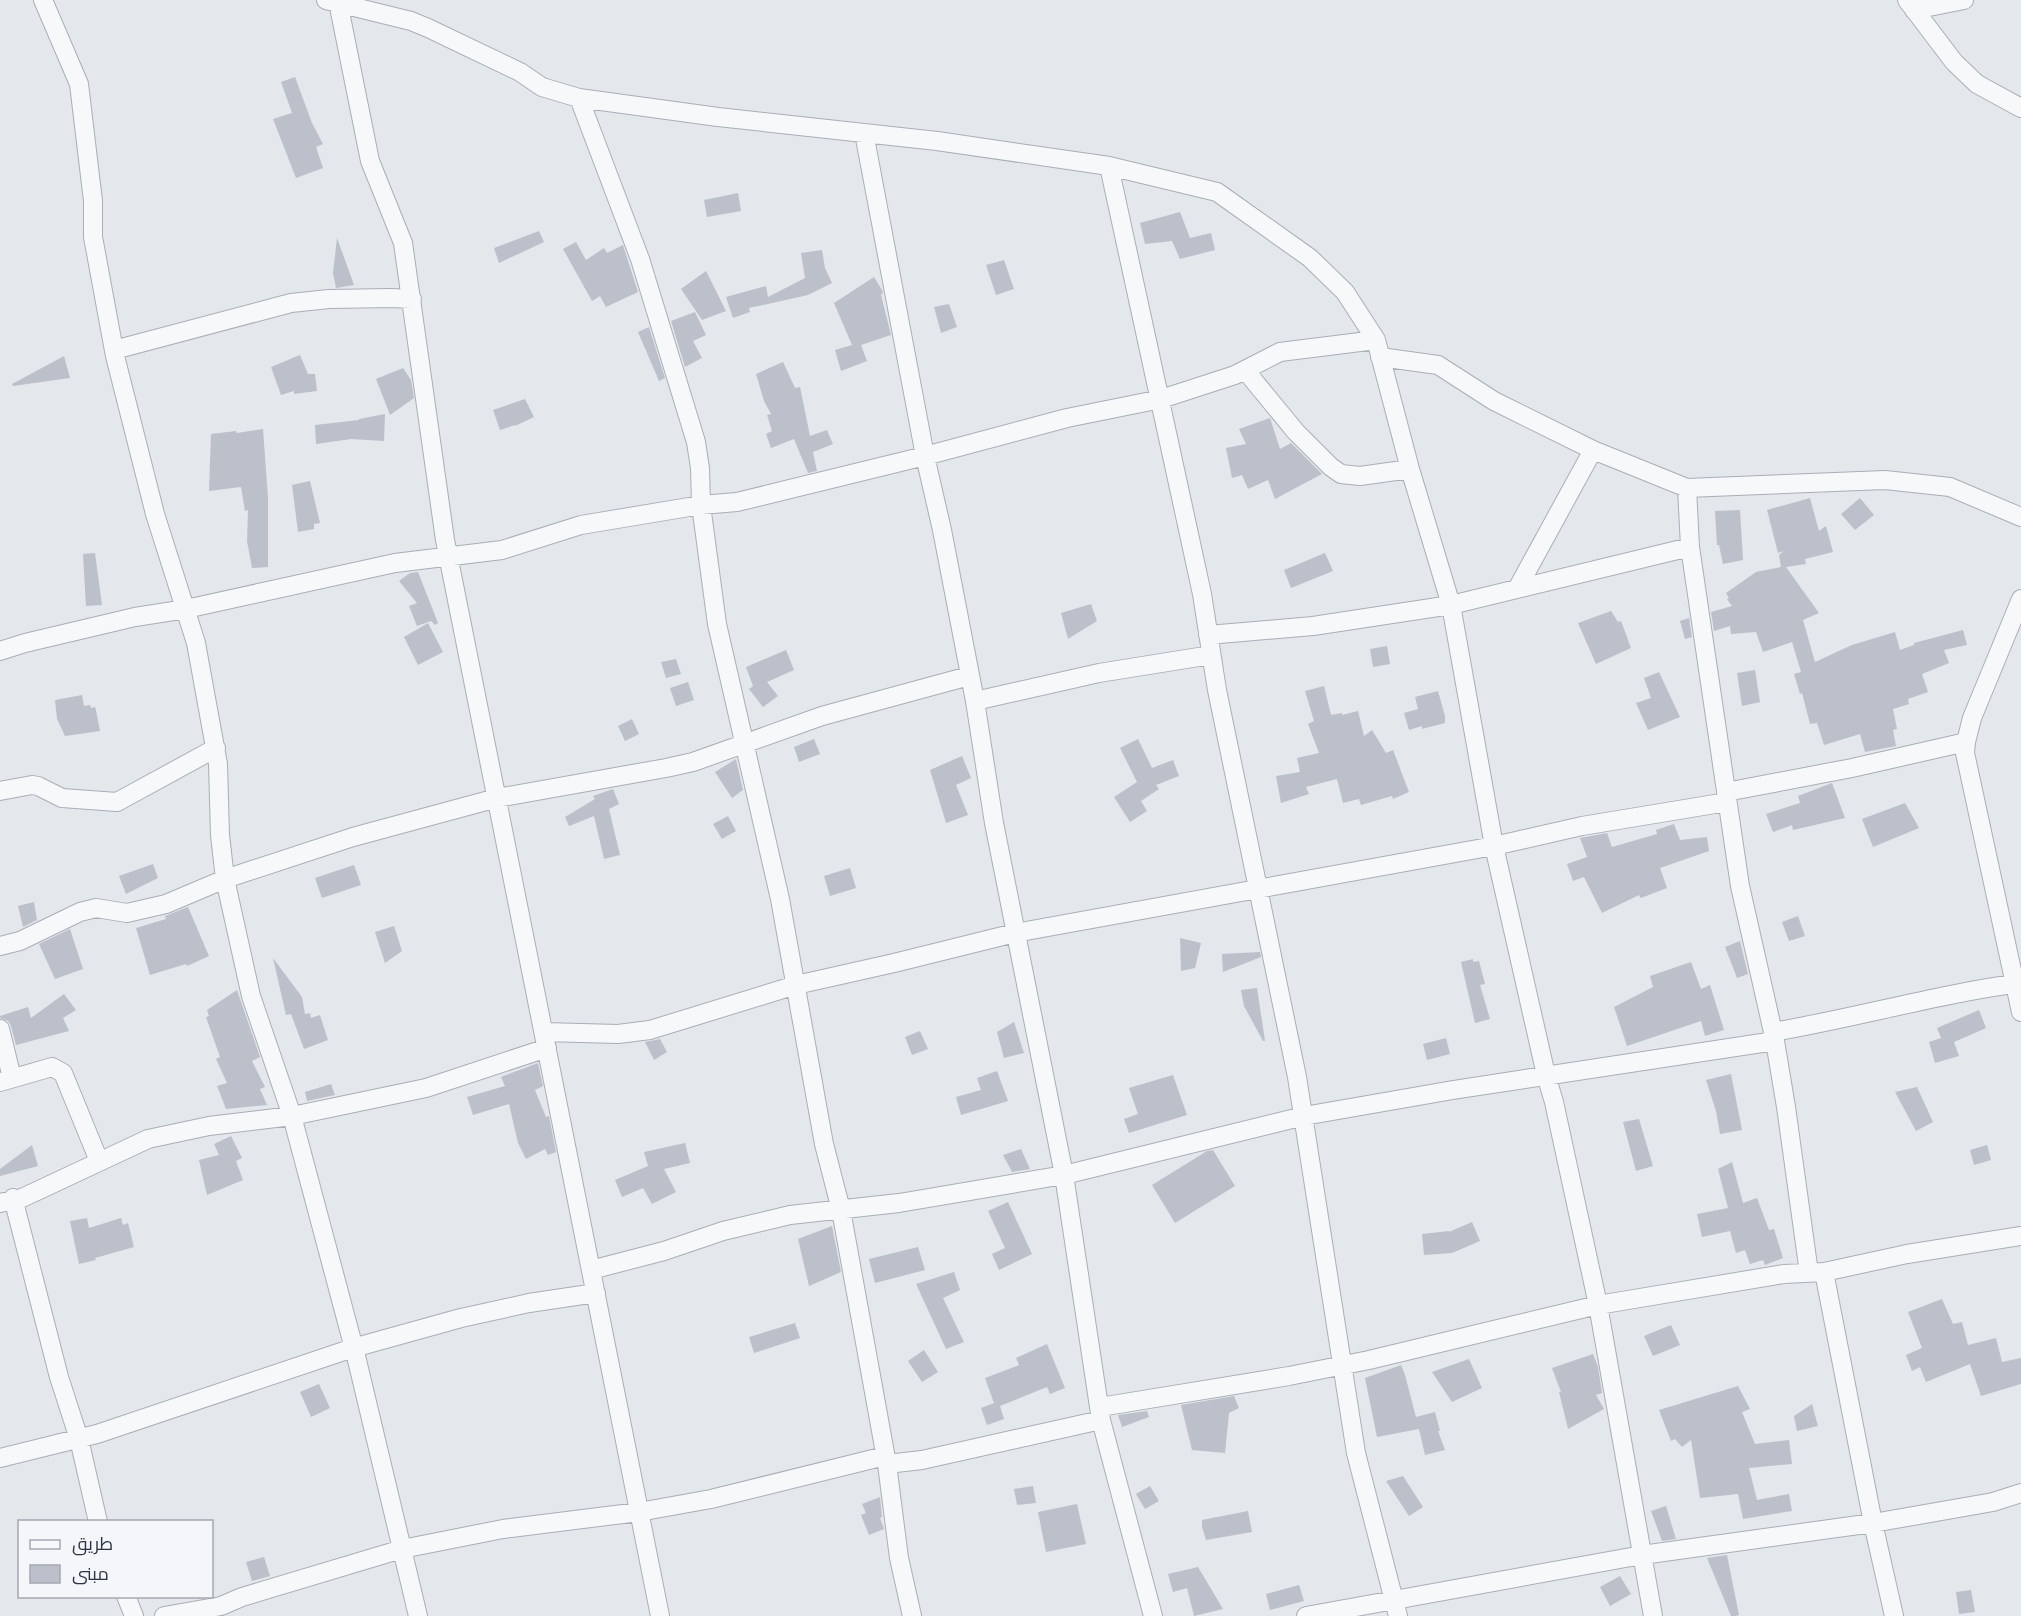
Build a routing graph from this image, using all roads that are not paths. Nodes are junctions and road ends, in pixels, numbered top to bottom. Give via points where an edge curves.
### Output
1 (43, 0) edge
2 (1964, 0) edge
3 (332, 1) edge
4 (1910, 5) edge
5 (579, 98) junction
6 (2021, 108) edge
7 (864, 133) junction
8 (1109, 166) junction
9 (412, 299) junction
10 (1378, 348) junction
11 (114, 350) junction
12 (1245, 370) junction
13 (1161, 399) junction
14 (1593, 450) junction
15 (925, 456) junction
16 (1410, 469) junction
17 (1687, 488) junction
18 (701, 505) junction
19 (2021, 517) edge
20 (1690, 547) junction
21 (448, 555) junction
22 (1517, 589) junction
23 (2021, 599) edge
24 (1451, 605) junction
25 (186, 609) junction
26 (1208, 635) junction
27 (0, 651) edge
28 (1211, 655) junction
29 (969, 676) junction
30 (975, 700) junction
31 (1966, 742) junction
32 (745, 744) junction
33 (216, 748) junction
34 (0, 791) edge
35 (1727, 797) junction
36 (497, 798) junction
37 (1494, 846) junction
38 (225, 879) junction
39 (1257, 889) junction
40 (1015, 933) junction
41 (0, 946) edge
42 (2017, 983) edge
43 (796, 985) junction
44 (2021, 1012) edge
45 (0, 1029) edge
46 (1774, 1036) junction
47 (545, 1040) junction
48 (1546, 1075) junction
49 (6, 1080) edge
50 (292, 1116) junction
51 (1304, 1116) junction
52 (99, 1161) junction
53 (1064, 1175) junction
54 (7, 1201) edge
55 (841, 1210) junction
56 (2021, 1236) edge
57 (591, 1270) junction
58 (1817, 1273) junction
59 (596, 1293) junction
60 (1598, 1305) junction
61 (353, 1348) junction
62 (1342, 1365) junction
63 (1100, 1413) junction
64 (79, 1439) junction
65 (0, 1458) edge
66 (886, 1460) junction
67 (2021, 1493) edge
68 (639, 1512) junction
69 (98, 1520) edge
70 (1873, 1523) junction
71 (402, 1549) junction
72 (1642, 1555) junction
73 (127, 1598) edge
74 (1396, 1608) edge
75 (134, 1616) edge
76 (164, 1616) edge
77 (418, 1616) edge
78 (660, 1616) edge
79 (912, 1616) edge
80 (1153, 1616) edge
81 (1306, 1616) edge
82 (1653, 1616) edge
83 (1894, 1616) edge

1 - 11 street via 79,84 93,201 93,237
2 - 4 street
3 - 5 street via 428,28 520,72 542,87
3 - 9 street via 370,161 403,243
4 - 6 street via 1969,77
5 - 7 street
5 - 18 street via 640,260 696,442
7 - 8 street
7 - 15 street
8 - 10 street via 1217,192 1310,258 1345,292
8 - 13 street
9 - 11 street via 291,303
9 - 21 street
10 - 12 street via 1280,352
10 - 14 street via 1438,365 1494,401
10 - 16 street
11 - 25 street via 155,514
12 - 13 street
12 - 16 street via 1296,432 1341,474 1360,476
13 - 15 street via 1067,417
13 - 26 street
14 - 17 street
14 - 22 street
15 - 18 street via 737,502
15 - 29 street
16 - 24 street
17 - 19 street via 1885,480 1950,487
17 - 20 street
18 - 21 street via 580,525 493,552
18 - 32 street via 717,624
20 - 22 street
20 - 35 street
21 - 25 street
21 - 36 street
22 - 24 street
23 - 31 street via 1972,718
24 - 26 street via 1313,626
24 - 37 street
25 - 27 street via 135,617
25 - 33 street
26 - 28 street
28 - 30 street via 1099,673
28 - 39 street
29 - 30 street
29 - 32 street via 822,716
30 - 40 street
31 - 35 street
31 - 42 street via 1965,753
32 - 36 street via 666,768
32 - 43 street
33 - 34 street via 117,802 62,798 32,785
33 - 38 street
35 - 37 street
35 - 46 street via 1740,886
36 - 38 street via 353,837
36 - 47 street
37 - 39 street
37 - 48 street
38 - 41 street via 142,910 80,912 20,941
38 - 50 street via 251,996
39 - 40 street
39 - 51 street
40 - 43 street
40 - 53 street
42 - 44 street
42 - 46 street
43 - 47 street via 650,1030
43 - 55 street via 824,1144
45 - 49 street
46 - 48 street
46 - 58 street
47 - 50 street via 426,1088
47 - 57 street
48 - 51 street
48 - 60 street
49 - 52 street via 52,1067 63,1073
50 - 52 street via 209,1126 148,1139
50 - 61 street
51 - 53 street
51 - 62 street
52 - 54 street
53 - 55 street
53 - 63 street
54 - 64 street
55 - 57 street via 790,1215 729,1229
55 - 66 street
56 - 58 street
57 - 59 street
58 - 60 street via 1784,1274
58 - 70 street
59 - 61 street via 461,1318
59 - 68 street
60 - 62 street
60 - 72 street
61 - 64 street
61 - 71 street
62 - 63 street
62 - 74 street via 1356,1453
63 - 66 street via 922,1460
63 - 80 street
64 - 65 street
64 - 69 street
66 - 68 street
66 - 79 street via 899,1558
67 - 70 street via 1993,1502
68 - 71 street via 503,1529
68 - 78 street
70 - 72 street
70 - 83 street
71 - 76 street via 221,1606
71 - 77 street
72 - 74 street
72 - 82 street
73 - 75 street
74 - 81 street

